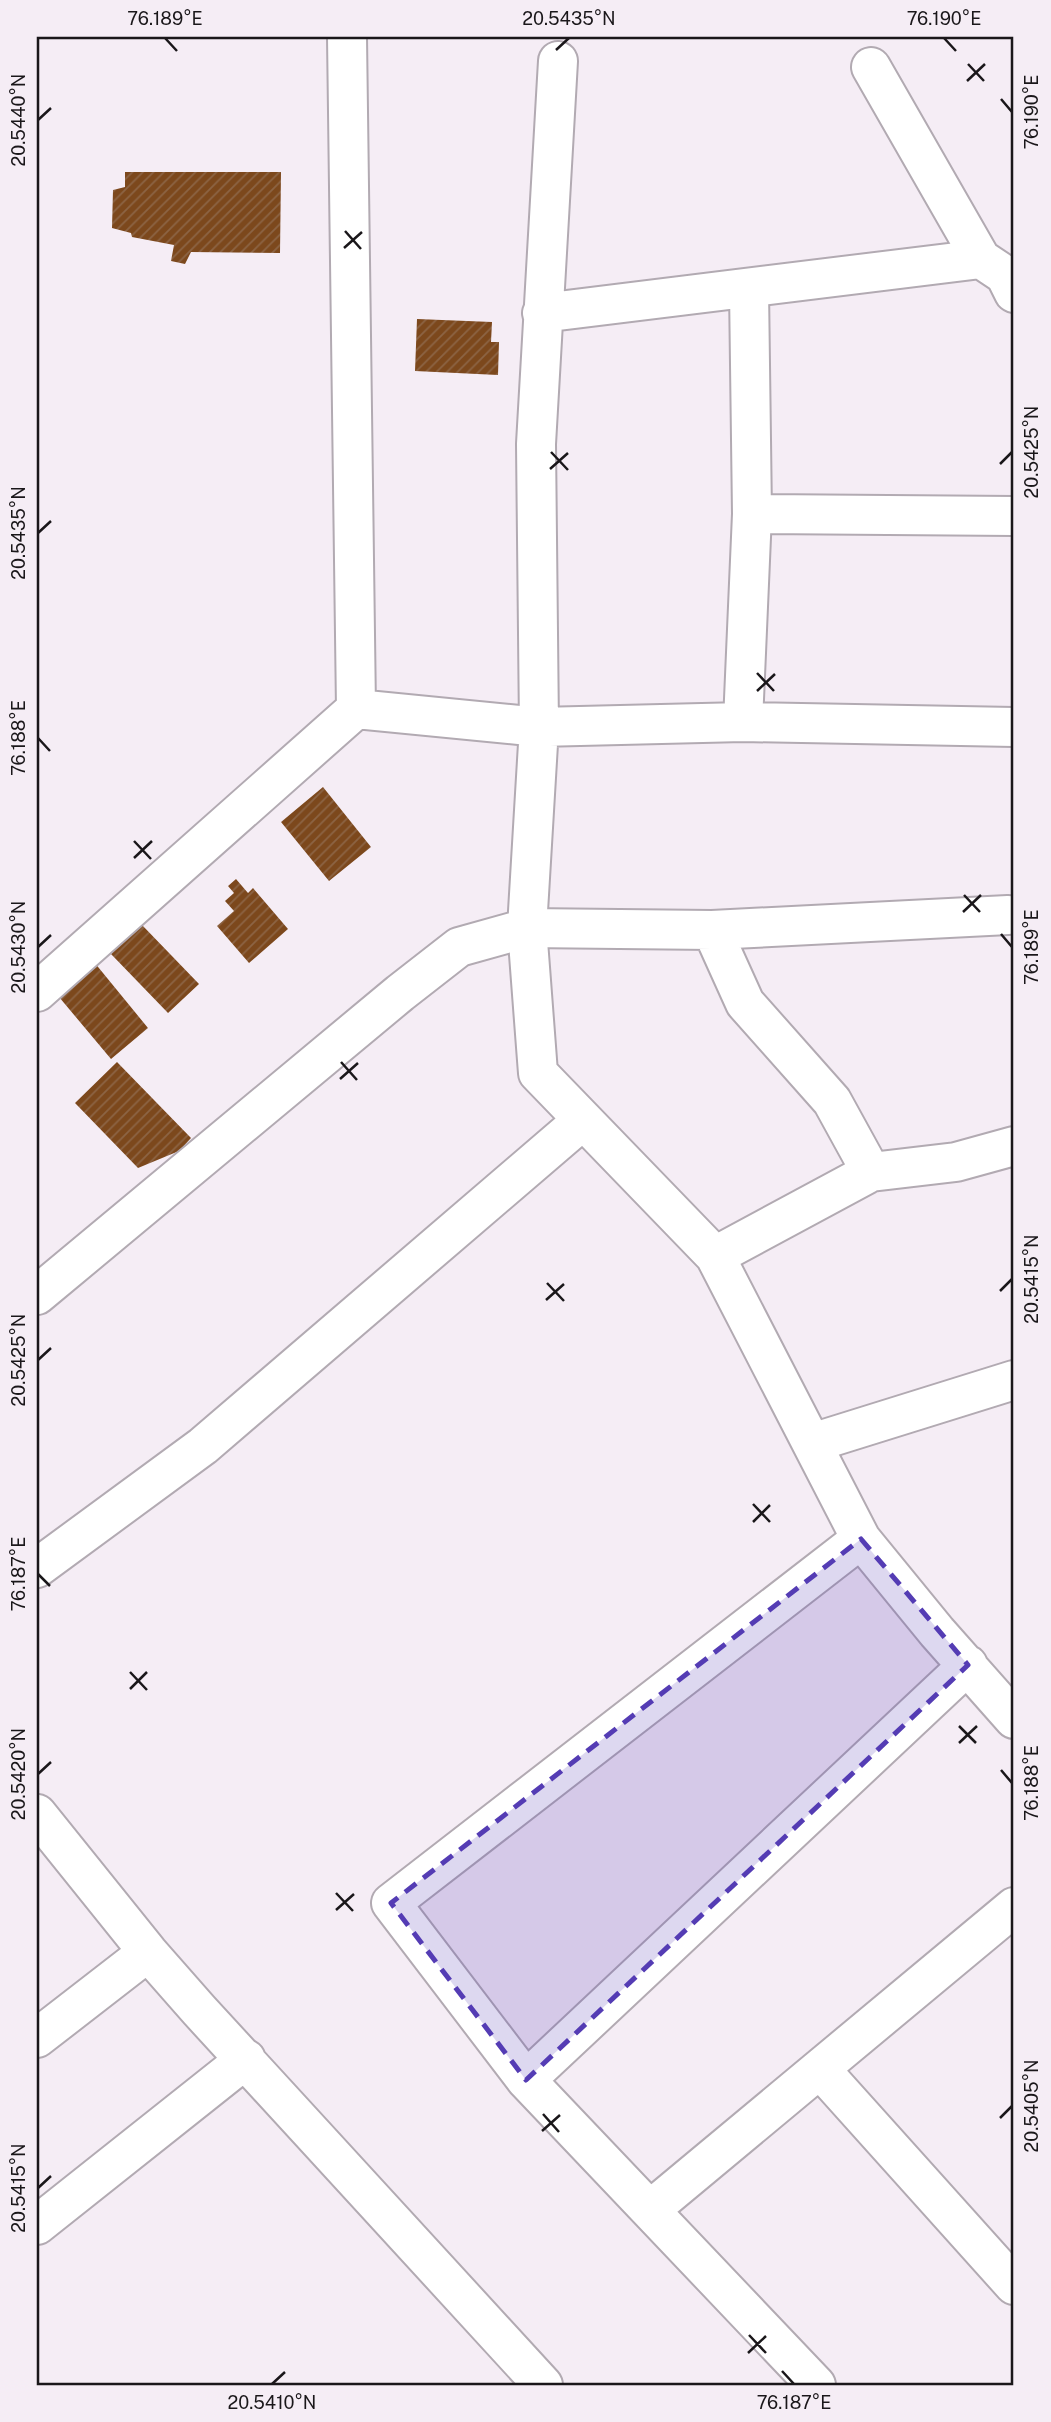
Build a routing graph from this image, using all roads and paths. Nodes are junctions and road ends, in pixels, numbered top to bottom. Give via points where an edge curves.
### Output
1 (347, 37) edge
2 (558, 61) dead end
3 (871, 67) dead end
4 (981, 260) junction
5 (749, 289) junction
6 (1014, 293) edge
7 (542, 313) junction
8 (752, 514) junction
9 (1014, 516) edge
10 (356, 709) junction
11 (743, 722) junction
12 (538, 727) junction
13 (1014, 727) edge
14 (1008, 915) dead end
15 (527, 928) junction
16 (712, 930) junction
17 (37, 992) edge
18 (583, 1120) junction
19 (1014, 1146) edge
20 (871, 1172) junction
21 (715, 1256) junction
22 (40, 1283) edge
23 (1012, 1386) edge
24 (812, 1443) junction
25 (861, 1539) junction
26 (37, 1568) edge
27 (968, 1665) junction
28 (1014, 1719) edge
29 (37, 1814) edge
30 (1014, 1907) edge
31 (148, 1952) junction
32 (37, 2038) edge
33 (246, 2059) junction
34 (820, 2069) junction
35 (526, 2080) junction
36 (650, 2210) junction
37 (37, 2225) edge
38 (1014, 2285) edge
39 (543, 2385) edge
40 (816, 2385) edge

1 - 10 street
2 - 7 street
3 - 4 street
4 - 5 street
4 - 6 street via 1004,275
5 - 7 street
5 - 8 street
7 - 12 street via 536,444
8 - 9 street
8 - 11 street
10 - 12 street
10 - 17 street
11 - 12 street
11 - 13 street
12 - 15 street
14 - 16 street
15 - 16 street
15 - 18 street via 538,1073
15 - 22 street via 459,947
16 - 20 street via 745,1003 832,1101
18 - 21 street
18 - 26 street via 203,1446
19 - 20 street via 956,1162
20 - 21 street
21 - 24 street
23 - 24 street
24 - 25 street
25 - 27 street
25 - 35 street via 391,1903
27 - 28 street
27 - 35 street
29 - 31 street
30 - 34 street
31 - 32 street
31 - 33 street
33 - 37 street
33 - 39 street
34 - 36 street
34 - 38 street
35 - 36 street
36 - 40 street

